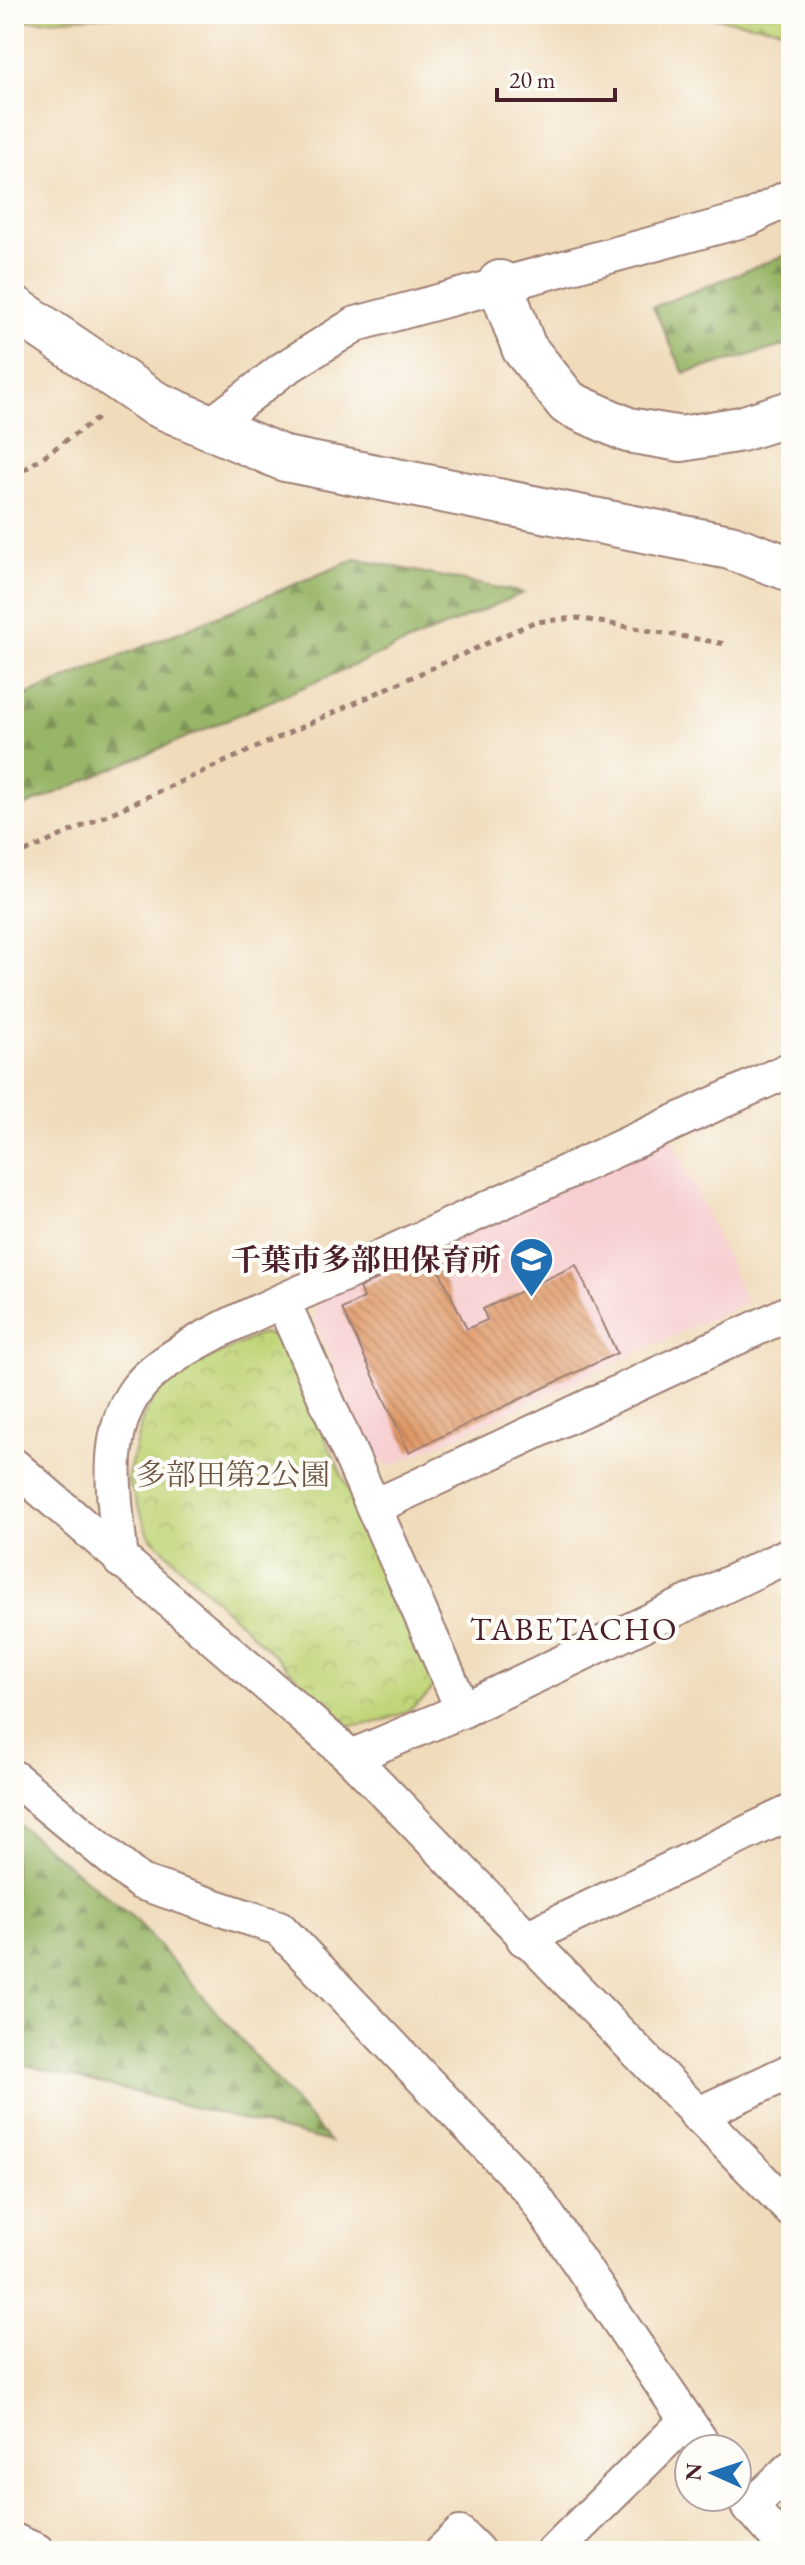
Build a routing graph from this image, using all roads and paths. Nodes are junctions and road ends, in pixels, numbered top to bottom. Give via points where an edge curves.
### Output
1 (791, 196) edge
2 (500, 283) junction
3 (14, 308) edge
4 (136, 391) junction
5 (791, 413) edge
6 (207, 428) junction
7 (14, 477) edge
8 (791, 569) edge
9 (726, 644) dead end
10 (14, 857) edge
11 (791, 1069) edge
12 (283, 1302) junction
13 (791, 1312) edge
14 (14, 1466) edge
15 (374, 1507) junction
16 (791, 1554) edge
17 (121, 1561) junction
18 (463, 1710) junction
19 (351, 1757) junction
20 (14, 1778) edge
21 (791, 1812) edge
22 (524, 1939) junction
23 (791, 2071) edge
24 (697, 2115) junction
25 (791, 2210) edge
26 (686, 2421) junction
27 (695, 2433) edge
28 (791, 2468) edge
29 (753, 2493) edge
30 (753, 2511) edge
31 (14, 2541) edge
32 (37, 2551) edge
33 (442, 2551) edge
34 (477, 2551) edge
35 (554, 2551) edge
36 (789, 2551) edge

1 - 2 street via 750,218
2 - 5 street via 524,348 568,403 628,430 681,439 741,429
2 - 6 street via 356,324 282,370
3 - 4 street
4 - 6 street
4 - 7 path
6 - 8 street via 285,459 730,547
9 - 10 path via 577,618 534,622
11 - 12 street
12 - 15 street
12 - 17 street via 159,1364 134,1392 112,1466
13 - 15 street
14 - 17 street
15 - 18 street
16 - 18 street
17 - 19 street
18 - 19 street
19 - 22 street
20 - 26 street via 140,1882 279,1928 530,2190
21 - 22 street
22 - 24 street
23 - 24 street
24 - 25 street
26 - 27 street
26 - 35 street
28 - 29 street
30 - 36 street
31 - 32 street
33 - 34 street via 460,2534

